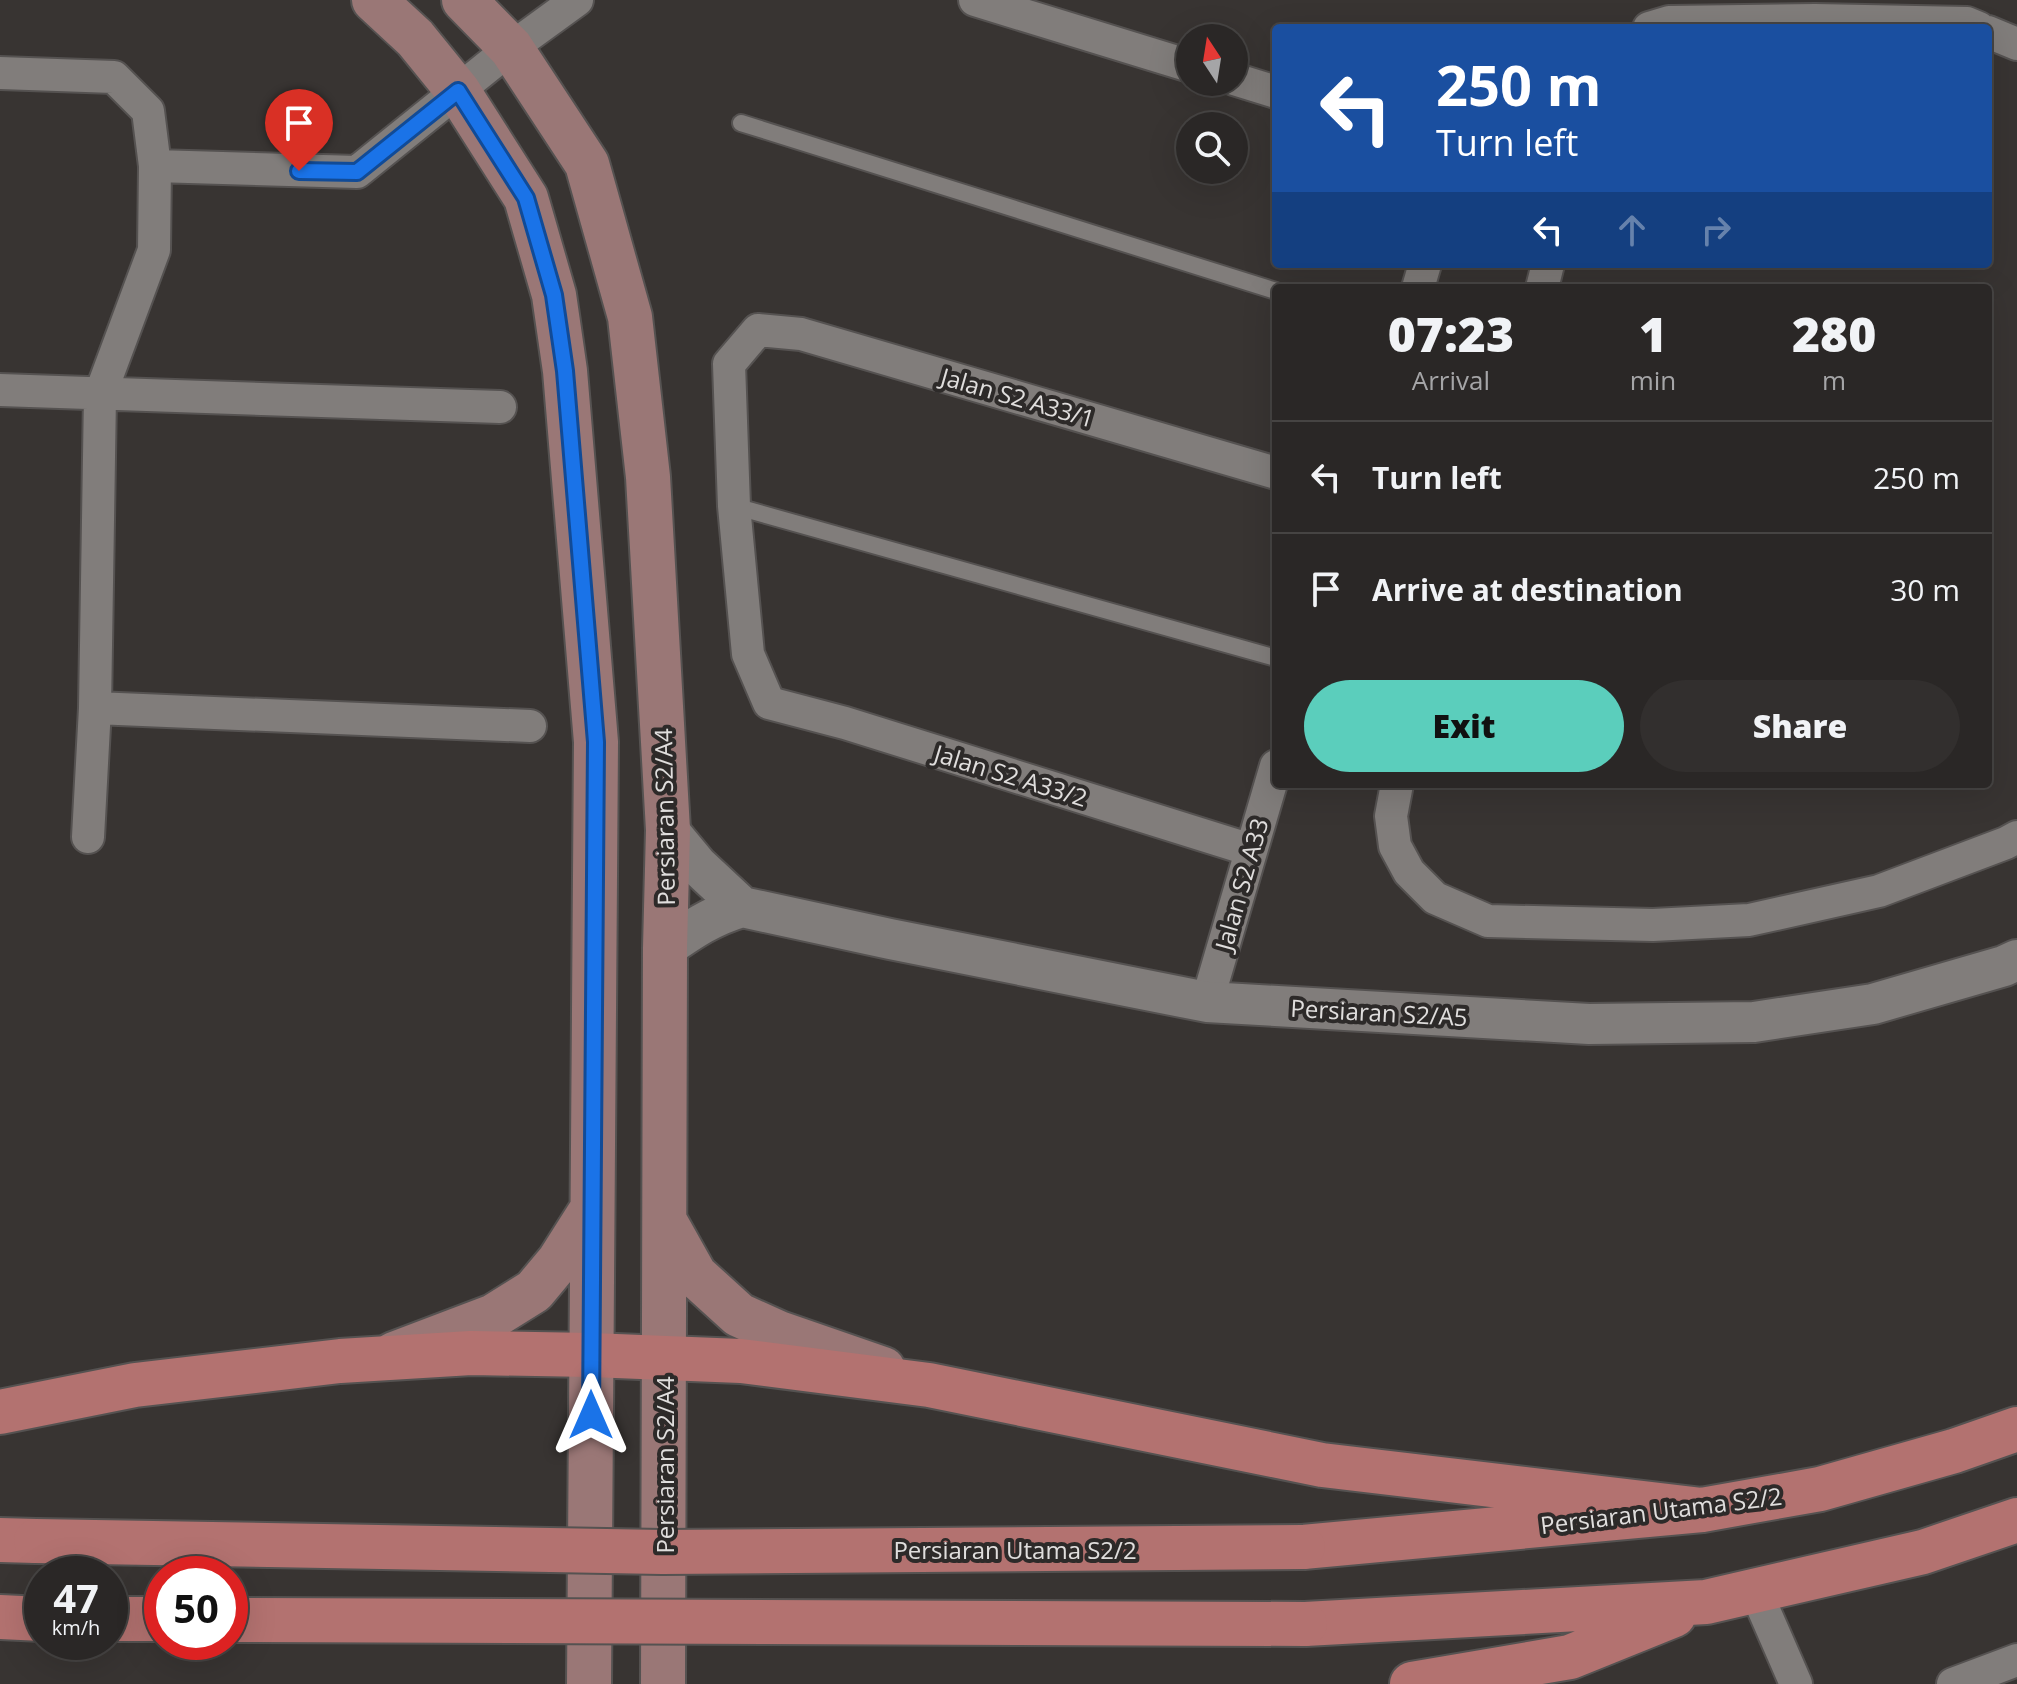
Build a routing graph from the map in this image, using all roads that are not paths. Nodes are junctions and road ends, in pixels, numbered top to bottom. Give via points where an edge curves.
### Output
1 (374, 0) edge
2 (464, 0) edge
3 (577, 0) edge
4 (975, 0) edge
5 (1814, 10) edge
6 (1848, 11) edge
7 (1662, 24) edge
8 (1969, 24) edge
9 (1992, 34) edge
10 (2017, 44) edge
11 (511, 48) junction
12 (1176, 62) edge
13 (0, 73) edge
14 (1248, 83) edge
15 (458, 91) junction
16 (1272, 91) edge
17 (741, 123) dead end
18 (155, 166) junction
19 (1272, 290) edge
20 (0, 390) edge
21 (100, 395) junction
22 (500, 407) dead end
23 (1272, 472) edge
24 (734, 506) junction
25 (1272, 657) edge
26 (95, 708) junction
27 (530, 726) dead end
28 (1272, 779) edge
29 (1396, 788) edge
30 (668, 830) junction
31 (88, 837) dead end
32 (2017, 837) edge
33 (1251, 850) junction
34 (742, 907) junction
35 (665, 948) junction
36 (2017, 960) edge
37 (1207, 1002) junction
38 (592, 1209) junction
39 (666, 1223) junction
40 (591, 1355) junction
41 (381, 1359) junction
42 (664, 1359) junction
43 (929, 1385) junction
44 (0, 1412) edge
45 (2017, 1429) edge
46 (1702, 1510) junction
47 (2017, 1520) edge
48 (18, 1540) edge
49 (1756, 1592) junction
50 (1706, 1602) junction
51 (248, 1620) edge
52 (2017, 1660) edge
53 (589, 1684) edge
54 (663, 1684) edge
55 (1412, 1684) edge
56 (1796, 1684) edge
57 (1953, 1684) edge

1 - 15 main road via 415,38
2 - 11 main road, Persiaran S2/A4
3 - 11 street
4 - 12 street
5 - 6 street
5 - 7 street
6 - 8 street
9 - 10 street
11 - 15 street
11 - 30 main road, Persiaran S2/A4 via 587,164 630,317 648,477
13 - 18 street via 114,77 148,111
14 - 16 street
15 - 18 street via 357,172
15 - 38 main road via 526,198 554,295 565,371 596,742
17 - 19 lane
18 - 21 street via 154,250
20 - 21 street
21 - 22 street
21 - 26 street
23 - 24 street, Jalan S2 A33/1 via 801,334 758,330 729,364
24 - 25 lane
24 - 33 street, Jalan S2 A33/2 via 748,654 769,703
26 - 27 street
26 - 31 street
28 - 33 street, Jalan S2 A33
29 - 32 street via 1391,816 1395,846 1409,872 1435,898 1488,921 1653,925 1749,920 1879,891
30 - 34 street
30 - 35 main road, Persiaran S2/A4
33 - 37 street, Jalan S2 A33
34 - 35 street via 698,925
34 - 37 street, Persiaran S2/A5
35 - 39 main road, Persiaran S2/A4
36 - 37 street, Persiaran S2/A5 via 1873,1004 1754,1022 1589,1024
38 - 40 main road
38 - 41 main road via 534,1291 494,1316
39 - 42 main road, Persiaran S2/A4
39 - 43 main road via 695,1275 739,1315
40 - 41 main road via 471,1353
40 - 42 main road
40 - 53 main road
41 - 44 main road via 135,1385
42 - 43 main road via 741,1361
42 - 54 main road, Persiaran S2/A4
43 - 46 main road via 1322,1465
45 - 46 main road, Persiaran Utama S2/2 via 1820,1489
46 - 48 main road, Persiaran Utama S2/2, bridge via 1303,1547 662,1552
47 - 49 main road via 1923,1552
49 - 50 main road
49 - 56 street
50 - 51 main road, bridge via 1305,1624
50 - 55 main road via 1570,1657
52 - 57 street

